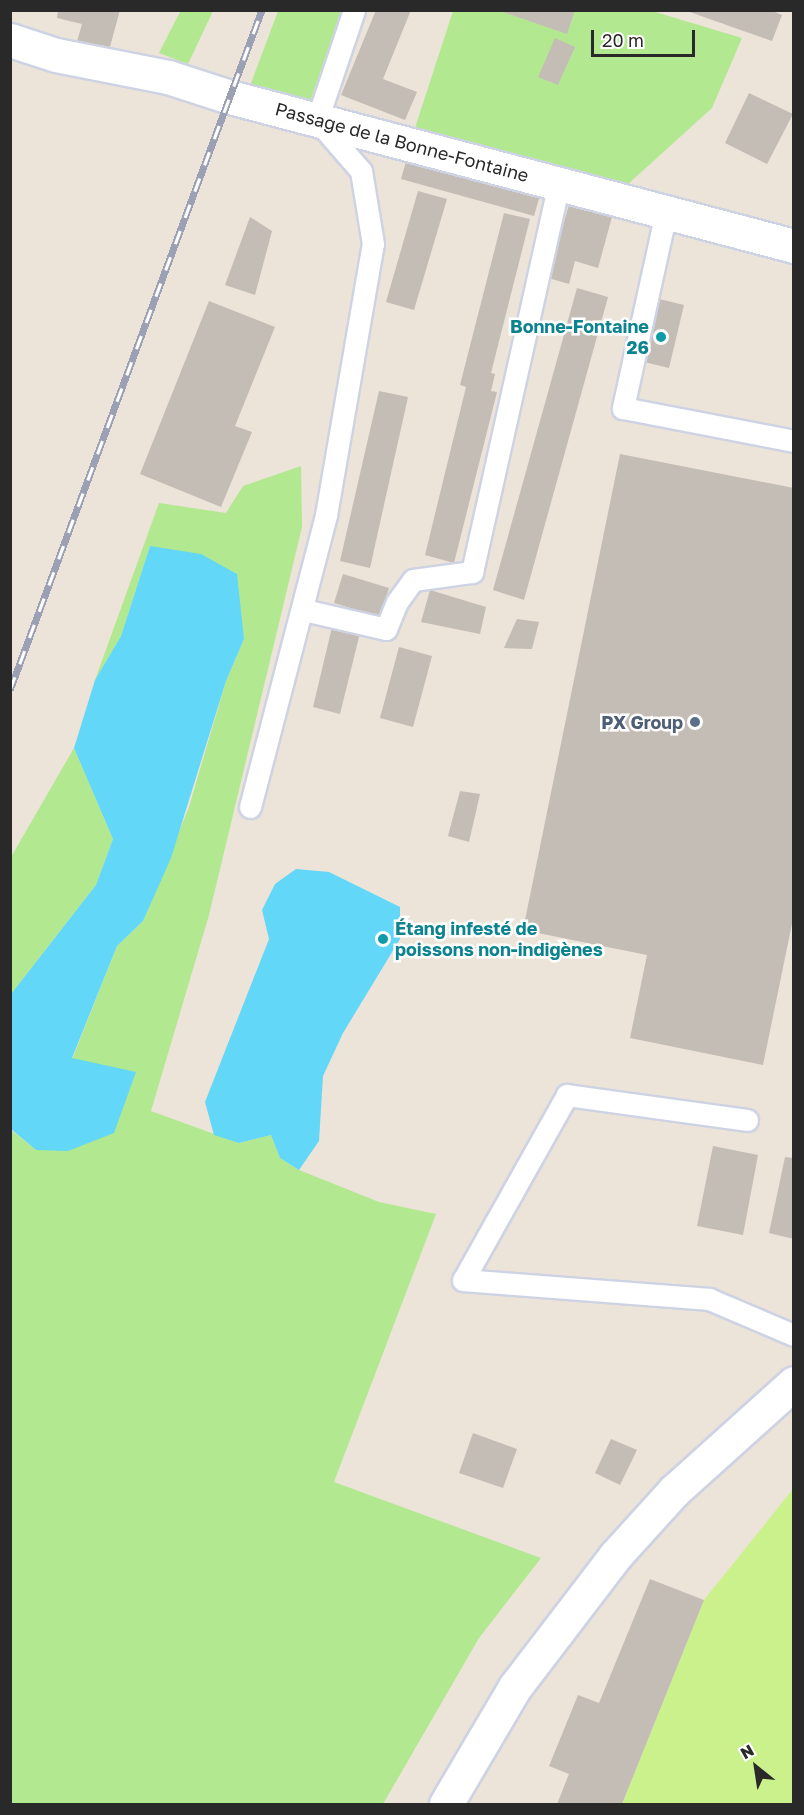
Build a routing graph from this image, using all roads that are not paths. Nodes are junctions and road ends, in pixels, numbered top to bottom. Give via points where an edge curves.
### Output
1 (354, 10) edge
2 (10, 40) edge
3 (317, 120) junction
4 (559, 184) junction
5 (666, 212) junction
6 (794, 246) edge
7 (794, 441) edge
8 (304, 610) junction
9 (250, 807) dead end
10 (747, 1120) dead end
11 (794, 1335) edge
12 (794, 1383) edge
13 (446, 1804) edge

1 - 3 lane
2 - 3 street, Passage de la Bonne-Fontaine via 56,56 168,76
3 - 4 street, Passage de la Bonne-Fontaine
3 - 8 lane via 361,171 373,244 326,515
4 - 5 street, Passage de la Bonne-Fontaine
4 - 8 lane via 472,572 413,580 397,602 386,629
5 - 6 street, Passage de la Bonne-Fontaine
5 - 7 lane via 623,408
8 - 9 lane
10 - 11 lane via 567,1095 463,1280 710,1299
12 - 13 street via 674,1491 608,1564 515,1687

